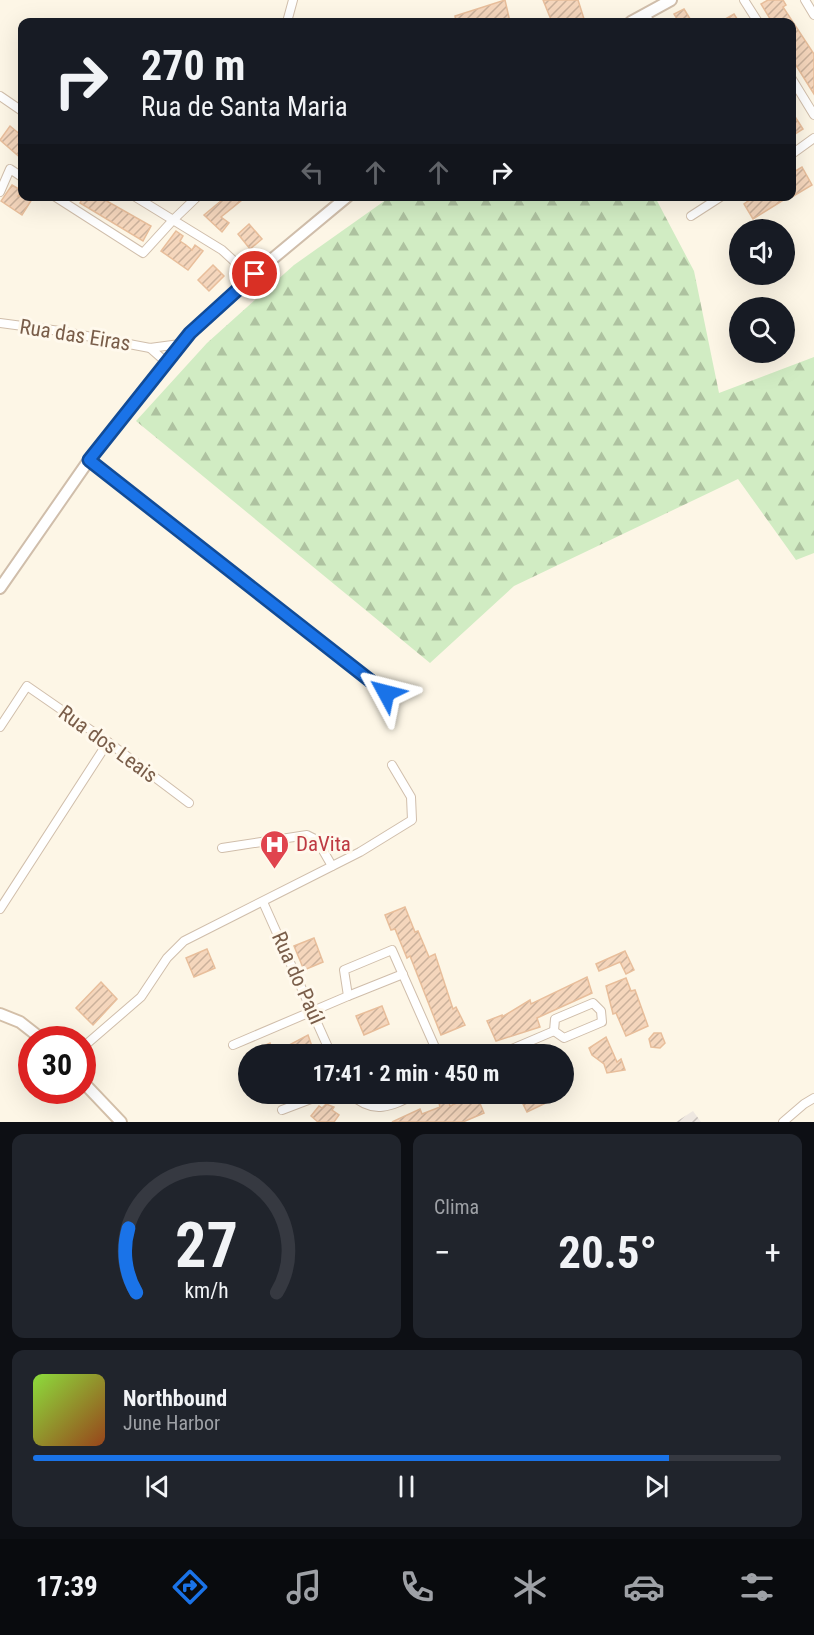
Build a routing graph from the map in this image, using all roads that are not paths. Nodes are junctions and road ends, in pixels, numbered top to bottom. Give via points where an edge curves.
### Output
1 (293, 0) edge
2 (671, 0) edge
3 (744, 0) edge
4 (805, 0) edge
5 (814, 15) edge
6 (288, 18) edge
7 (649, 18) edge
8 (755, 18) edge
9 (796, 86) edge
10 (0, 96) edge
11 (18, 108) edge
12 (814, 116) edge
13 (814, 138) edge
14 (796, 151) edge
15 (18, 174) edge
16 (0, 192) edge
17 (62, 201) edge
18 (143, 201) edge
19 (193, 201) edge
20 (342, 201) edge
21 (714, 201) edge
22 (691, 216) dead end
23 (174, 219) junction
24 (234, 261) junction
25 (265, 265) junction
26 (245, 283) junction
27 (0, 323) edge
28 (180, 344) junction
29 (150, 348) junction
30 (165, 362) junction
31 (89, 460) junction
32 (0, 588) edge
33 (386, 693) dead end
34 (0, 727) edge
35 (108, 742) junction
36 (392, 765) dead end
37 (189, 803) dead end
38 (222, 848) dead end
39 (332, 866) junction
40 (263, 902) junction
41 (0, 909) edge
42 (403, 974) junction
43 (348, 996) junction
44 (314, 1012) junction
45 (0, 1014) edge
46 (25, 1026) edge
47 (554, 1031) junction
48 (96, 1036) edge
49 (327, 1044) edge
50 (434, 1044) edge
51 (523, 1044) edge
52 (233, 1045) dead end
53 (96, 1096) edge
54 (814, 1098) edge
55 (298, 1104) edge
56 (361, 1104) edge
57 (396, 1104) edge
58 (282, 1110) dead end
59 (121, 1122) edge
60 (783, 1122) edge

1 - 6 street
2 - 7 street
3 - 8 street
4 - 5 street
9 - 12 street
10 - 11 street
13 - 14 street
15 - 16 street via 10,169
17 - 23 street via 143,253
18 - 23 street
19 - 23 street
20 - 25 street
21 - 22 street
23 - 24 street
24 - 25 street
24 - 26 street
25 - 26 street
26 - 28 street
27 - 29 street, Rua das Eiras
28 - 29 street, Rua das Eiras
28 - 30 street
29 - 30 street, Rua das Eiras
30 - 31 street
31 - 32 street
31 - 33 street
34 - 35 street, Rua dos Leais via 27,686
35 - 37 street, Rua dos Leais
35 - 41 street
36 - 39 street via 411,797 412,820
38 - 39 street via 307,835 317,840
39 - 40 street
40 - 44 street, Rua do Paúl
40 - 48 street via 175,948 145,992
42 - 43 street
42 - 43 street via 392,950 344,970
42 - 50 street
43 - 44 street
44 - 49 street, Rua do Paúl
44 - 52 street
45 - 46 street
47 - 47 street via 555,1019 593,1004 601,1011 602,1022 564,1038
47 - 51 street
53 - 59 street
54 - 60 street
55 - 58 street
56 - 57 street via 388,1108

